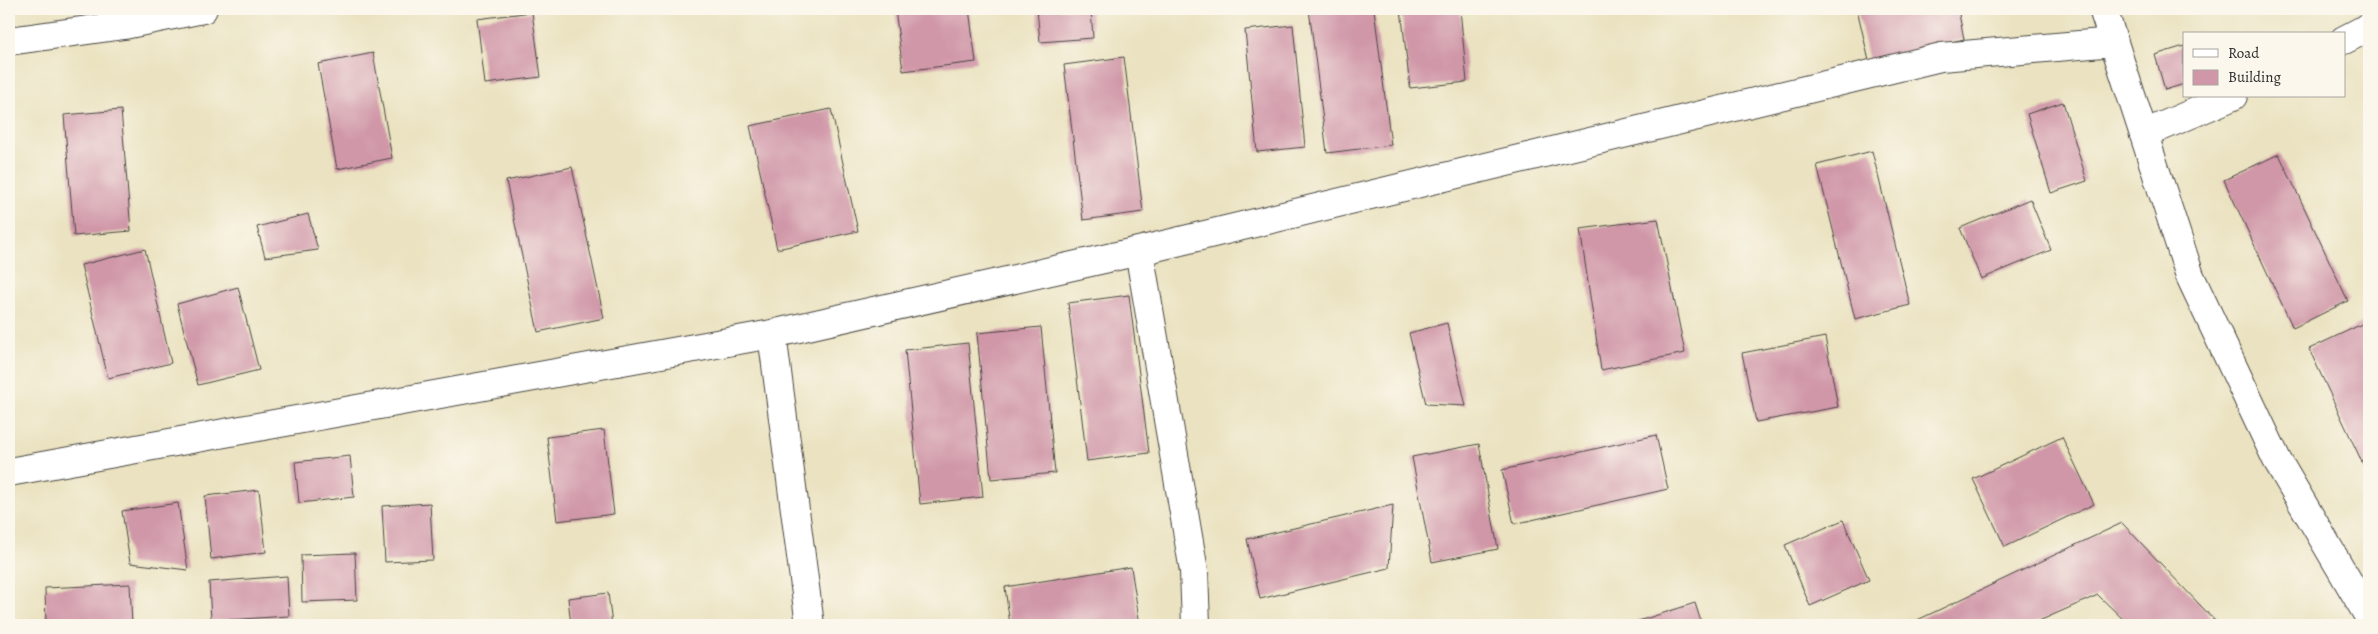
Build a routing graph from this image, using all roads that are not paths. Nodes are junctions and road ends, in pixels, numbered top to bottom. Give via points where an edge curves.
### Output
1 (203, 9) edge
2 (2103, 9) edge
3 (2369, 27) edge
4 (2346, 39) edge
5 (9, 41) edge
6 (2114, 42) junction
7 (2228, 98) edge
8 (2144, 134) junction
9 (1139, 251) junction
10 (772, 334) junction
11 (9, 472) edge
12 (2369, 617) edge
13 (810, 625) edge
14 (1196, 625) edge

1 - 5 street via 124,25
2 - 6 street
3 - 4 street
6 - 8 street
6 - 9 street via 1941,57
7 - 8 street
8 - 12 street via 2190,276 2277,460
9 - 10 street
9 - 14 street via 1194,571
10 - 11 street
10 - 13 street

